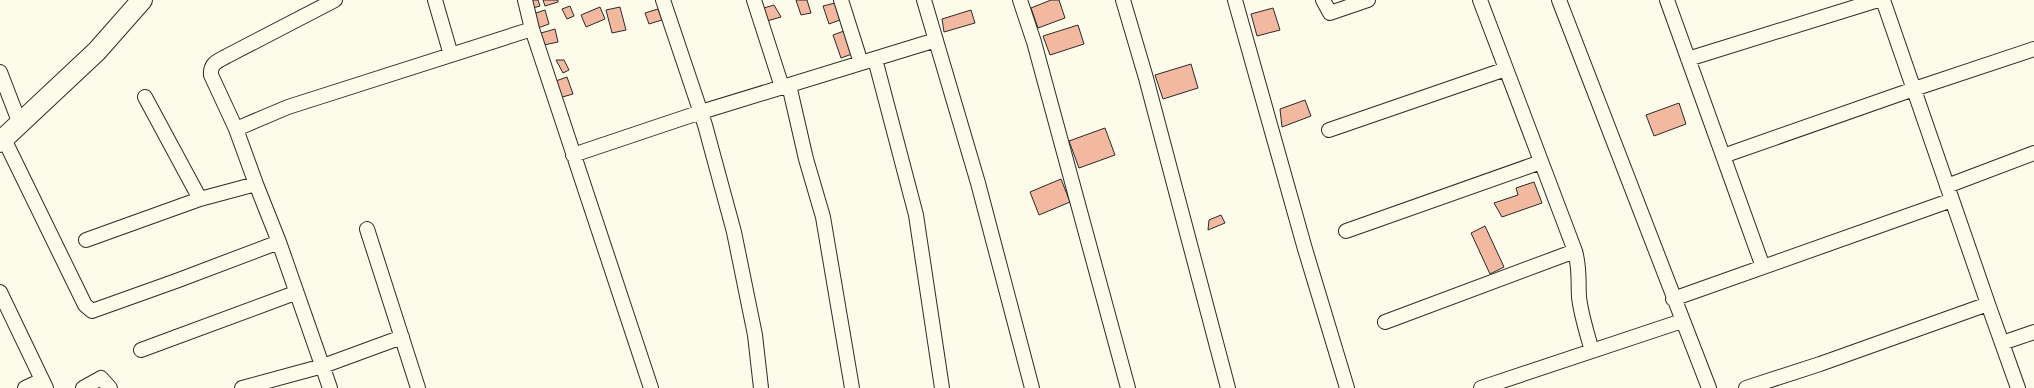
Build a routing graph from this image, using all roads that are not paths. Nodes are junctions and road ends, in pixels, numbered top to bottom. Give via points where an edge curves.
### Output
1 (142, 0) edge
2 (335, 0) edge
3 (435, 0) edge
4 (525, 0) edge
5 (663, 0) edge
6 (754, 0) edge
7 (841, 0) edge
8 (924, 0) edge
9 (1020, 0) edge
10 (1123, 0) edge
11 (1235, 0) edge
12 (1323, 0) edge
13 (1368, 0) edge
14 (1480, 0) edge
15 (1559, 0) edge
16 (1666, 0) edge
17 (1878, 0) edge
18 (1883, 0) edge
19 (532, 29) junction
20 (936, 40) junction
21 (2034, 49) edge
22 (451, 55) junction
23 (875, 59) junction
24 (1688, 60) junction
25 (861, 63) junction
26 (1506, 69) junction
27 (0, 72) edge
28 (786, 86) junction
29 (1914, 89) junction
30 (145, 97) dead end
31 (701, 112) junction
32 (20, 124) junction
33 (236, 129) junction
34 (1329, 130) dead end
35 (2, 141) edge
36 (2034, 153) edge
37 (573, 155) junction
38 (1723, 156) junction
39 (1541, 162) junction
40 (256, 184) junction
41 (1947, 186) junction
42 (200, 199) junction
43 (1952, 200) junction
44 (367, 229) dead end
45 (1346, 231) dead end
46 (86, 240) dead end
47 (279, 242) junction
48 (1575, 251) junction
49 (1763, 267) junction
50 (0, 292) edge
51 (296, 293) junction
52 (1673, 299) junction
53 (1988, 304) junction
54 (1682, 321) junction
55 (1385, 322) dead end
56 (2034, 332) edge
57 (402, 337) junction
58 (2002, 343) junction
59 (141, 350) dead end
60 (1592, 351) junction
61 (323, 366) junction
62 (44, 384) edge
63 (25, 388) edge
64 (83, 388) edge
65 (110, 388) edge
66 (242, 388) edge
67 (330, 388) edge
68 (418, 388) edge
69 (651, 388) edge
70 (761, 388) edge
71 (852, 388) edge
72 (942, 388) edge
73 (1032, 388) edge
74 (1128, 388) edge
75 (1228, 388) edge
76 (1347, 388) edge
77 (1481, 388) edge
78 (1708, 388) edge
79 (1746, 388) edge
80 (2018, 388) edge

1 - 32 street via 97,51
2 - 33 street via 210,68
3 - 22 street
4 - 19 street
5 - 31 street
6 - 28 street
7 - 25 street
8 - 20 street
9 - 74 street via 1072,178
10 - 75 street
11 - 76 street
12 - 13 street via 1330,13
14 - 26 street
15 - 52 street
16 - 24 street
17 - 24 street
18 - 29 street
19 - 22 street
19 - 37 street
20 - 23 street
20 - 73 street via 1003,275
21 - 29 street
22 - 33 street via 288,107
23 - 25 street
23 - 72 street via 916,215
24 - 38 street
25 - 28 street
26 - 34 street
26 - 39 street
27 - 32 street
28 - 31 street
28 - 71 street via 823,217
29 - 38 street
29 - 41 street
30 - 42 street
31 - 37 street
31 - 70 street via 734,232 755,336
32 - 35 street
33 - 40 street
35 - 47 street via 85,305 92,311
36 - 41 street
37 - 69 street
38 - 49 street
39 - 45 street
39 - 48 street
40 - 42 street
40 - 47 street
41 - 43 street
42 - 46 street
43 - 49 street
43 - 53 street
44 - 57 street
47 - 51 street
48 - 55 street
48 - 60 street via 1579,266 1581,310
49 - 52 street
50 - 62 street
51 - 59 street
51 - 61 street
52 - 54 street
53 - 58 street
53 - 79 street
54 - 60 street
54 - 78 street
56 - 58 street
57 - 61 street
57 - 68 street
58 - 80 street
60 - 77 street
61 - 66 street
61 - 67 street
62 - 63 street
64 - 65 street via 101,378

